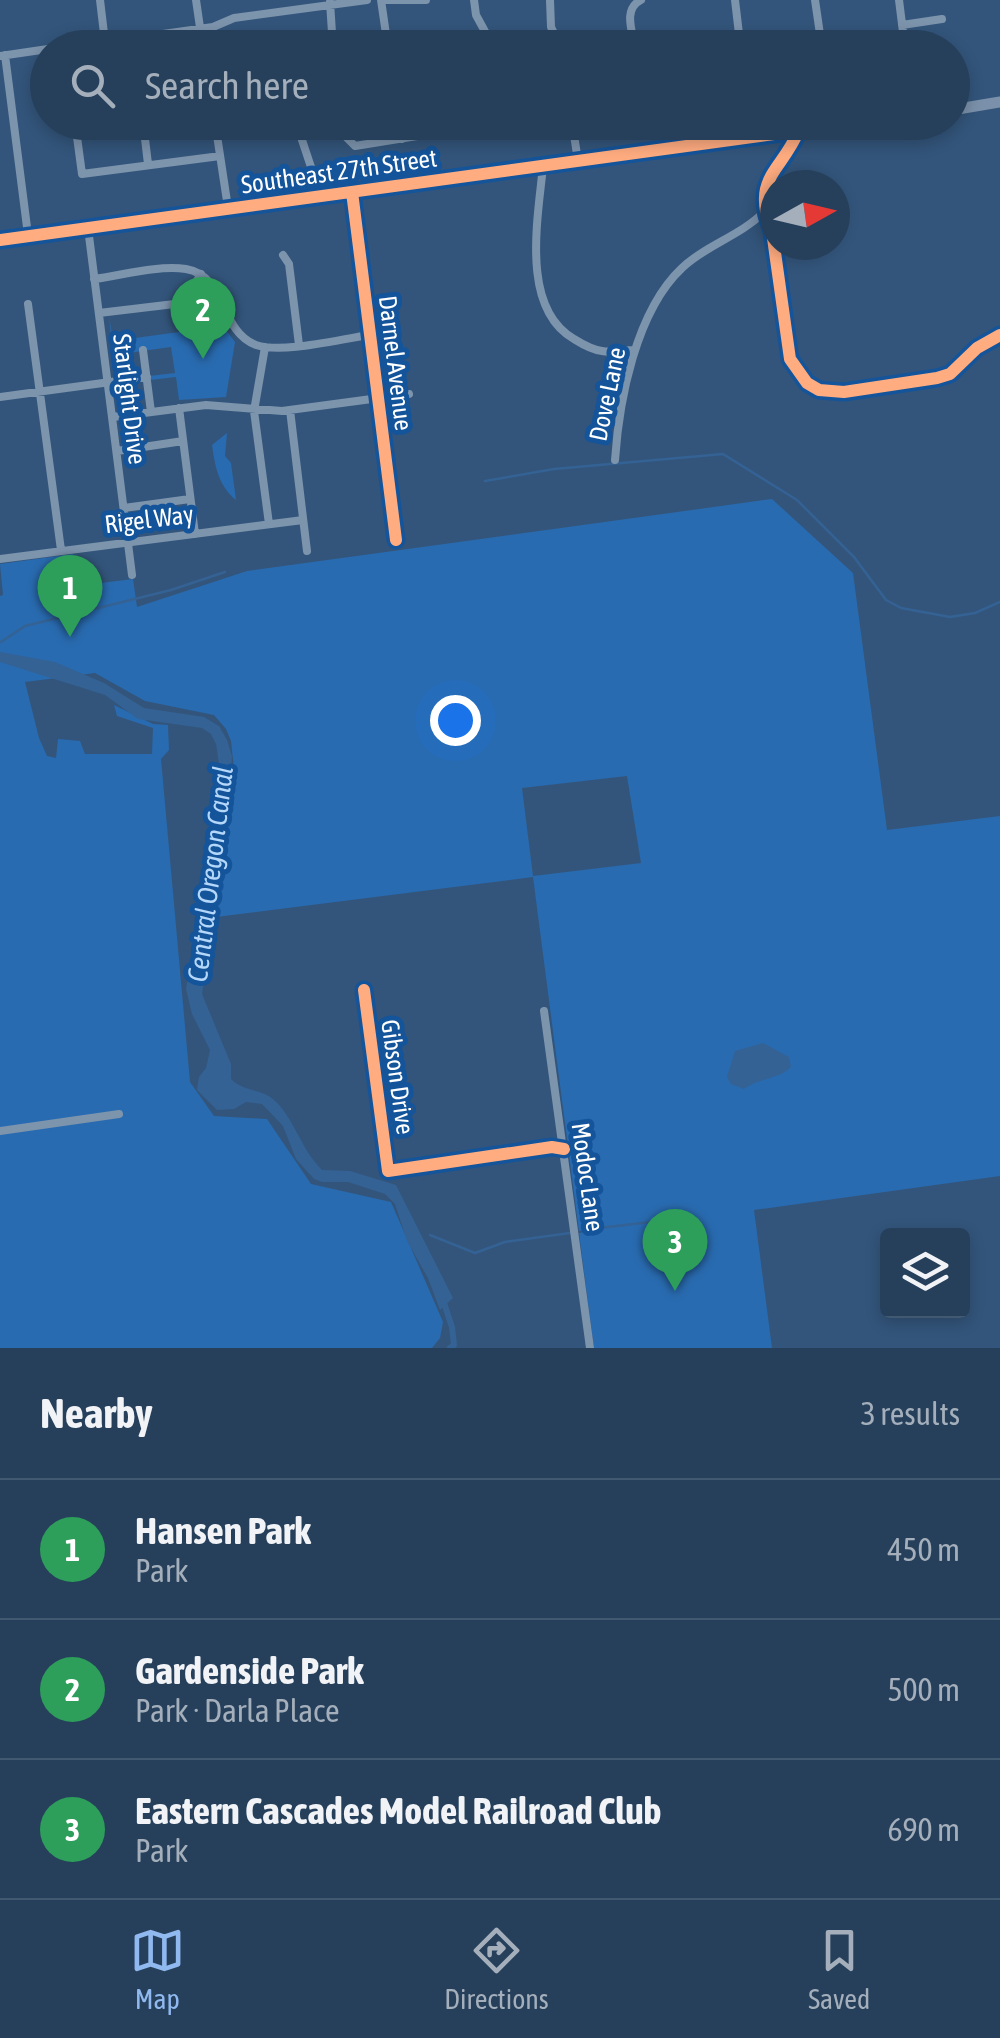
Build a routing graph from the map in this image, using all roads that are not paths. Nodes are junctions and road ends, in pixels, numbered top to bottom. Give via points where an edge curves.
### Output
1 (100, 0) edge
2 (196, 0) edge
3 (367, 0) edge
4 (383, 0) edge
5 (426, 0) edge
6 (474, 0) edge
7 (550, 0) edge
8 (641, 0) edge
9 (735, 0) edge
10 (815, 0) edge
11 (898, 0) edge
12 (330, 2) edge
13 (942, 20) dead end
14 (902, 25) junction
15 (200, 28) junction
16 (104, 30) edge
17 (191, 30) edge
18 (332, 30) edge
19 (386, 30) edge
20 (484, 30) edge
21 (552, 30) edge
22 (632, 30) edge
23 (739, 30) edge
24 (819, 30) edge
25 (902, 30) edge
26 (30, 52) edge
27 (2, 55) edge
28 (1000, 102) edge
29 (970, 107) edge
30 (77, 140) edge
31 (145, 140) edge
32 (217, 140) edge
33 (302, 140) edge
34 (349, 140) edge
35 (392, 140) edge
36 (575, 140) edge
37 (707, 140) edge
38 (740, 140) edge
39 (792, 140) edge
40 (708, 144) junction
41 (220, 156) junction
42 (578, 162) junction
43 (148, 164) junction
44 (542, 166) junction
45 (772, 170) edge
46 (352, 192) junction
47 (315, 197) junction
48 (228, 208) junction
49 (760, 216) edge
50 (88, 228) junction
51 (28, 236) junction
52 (0, 240) edge
53 (283, 255) dead end
54 (776, 260) edge
55 (201, 274) junction
56 (94, 280) junction
57 (28, 304) dead end
58 (98, 314) junction
59 (370, 335) junction
60 (1000, 335) edge
61 (299, 344) junction
62 (266, 348) junction
63 (144, 350) dead end
64 (634, 350) junction
65 (147, 377) junction
66 (107, 383) junction
67 (40, 391) junction
68 (409, 394) dead end
69 (0, 397) edge
70 (378, 398) junction
71 (179, 408) junction
72 (290, 410) junction
73 (254, 411) junction
74 (151, 412) junction
75 (112, 417) junction
76 (183, 441) junction
77 (116, 450) junction
78 (614, 460) dead end
79 (190, 499) junction
80 (124, 508) junction
81 (303, 520) junction
82 (269, 524) junction
83 (195, 534) junction
84 (396, 540) dead end
85 (128, 542) junction
86 (61, 550) junction
87 (308, 551) dead end
88 (0, 559) edge
89 (132, 575) dead end
90 (364, 990) dead end
91 (544, 1011) dead end
92 (119, 1114) dead end
93 (0, 1131) edge
94 (564, 1149) junction
95 (590, 1348) edge

1 - 16 street
2 - 15 street
3 - 12 street
4 - 5 street
4 - 19 street
6 - 20 street
7 - 21 street
8 - 22 street via 629,11
9 - 23 street
10 - 24 street
11 - 14 street
12 - 15 street
12 - 18 street
13 - 14 street
14 - 25 street
15 - 17 street
26 - 27 street
27 - 51 street
28 - 29 main road
30 - 43 street via 82,174
31 - 43 street
32 - 41 street
33 - 47 street
34 - 35 street
36 - 42 street
37 - 40 street
38 - 40 main road, Southeast 27th Street
39 - 45 street
40 - 42 main road, Southeast 27th Street
41 - 43 street
41 - 48 street
42 - 44 main road, Southeast 27th Street
44 - 46 main road, Southeast 27th Street
44 - 64 street via 536,242 548,316 562,332 601,352
46 - 47 main road, Southeast 27th Street
46 - 59 street, Darnel Avenue
47 - 48 main road, Southeast 27th Street
48 - 50 main road, Southeast 27th Street
49 - 64 street, Dove Lane via 683,267
50 - 51 main road, Southeast 27th Street
50 - 56 street, Starlight Drive
51 - 52 main road, Southeast 27th Street
53 - 61 street
54 - 60 street via 790,359 819,390 942,377
55 - 56 street via 175,268
55 - 58 street via 183,302
55 - 62 street via 235,330
56 - 58 street, Starlight Drive
57 - 67 street
58 - 66 street, Starlight Drive
59 - 61 street
59 - 70 street, Darnel Avenue
61 - 62 street
62 - 73 street
63 - 65 street
64 - 78 street, Dove Lane
65 - 66 street
65 - 74 street
66 - 67 street
66 - 75 street, Starlight Drive
67 - 69 street
67 - 86 street
68 - 70 street
70 - 72 street
70 - 84 street, Darnel Avenue
71 - 73 street via 226,404
71 - 74 street
71 - 76 street
72 - 73 street
72 - 81 street
73 - 82 street
74 - 75 street
75 - 77 street, Starlight Drive
76 - 77 street
76 - 79 street
77 - 80 street, Starlight Drive
79 - 80 street
79 - 83 street
80 - 85 street, Starlight Drive
81 - 82 street, Rigel Way
81 - 87 street
82 - 83 street, Rigel Way
83 - 85 street, Rigel Way
85 - 86 street, Rigel Way
85 - 89 street, Starlight Drive
86 - 88 street, Rigel Way
90 - 94 street, Gibson Drive via 388,1171
91 - 94 street, Modoc Lane
92 - 93 street
94 - 95 street, Modoc Lane

